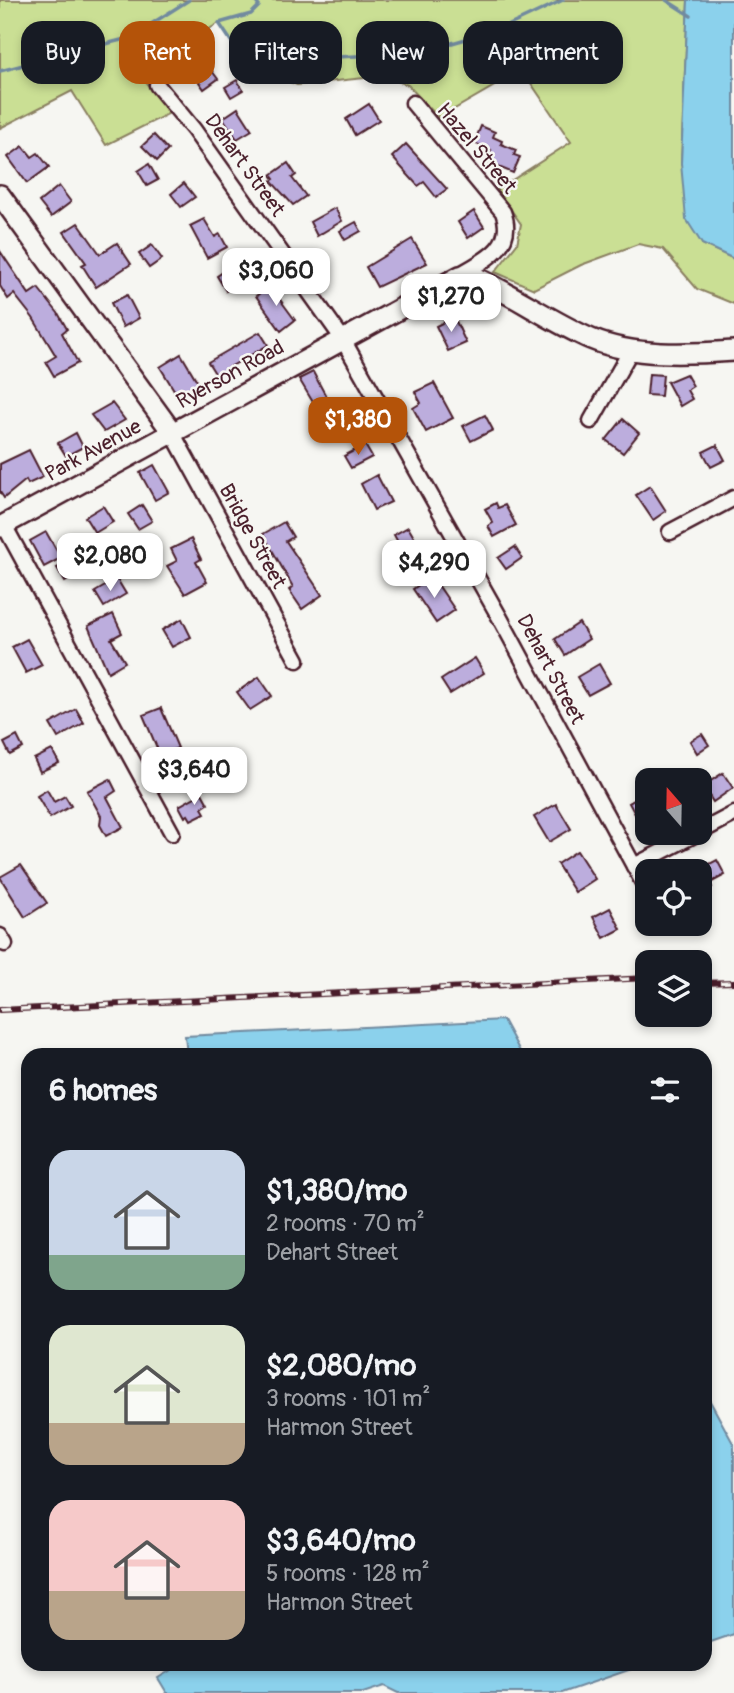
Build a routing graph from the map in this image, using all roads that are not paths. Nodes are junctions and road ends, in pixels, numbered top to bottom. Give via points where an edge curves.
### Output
1 (158, 85) dead end
2 (413, 103) dead end
3 (0, 195) edge
4 (454, 277) junction
5 (342, 338) junction
6 (631, 350) junction
7 (734, 351) edge
8 (591, 421) dead end
9 (172, 432) junction
10 (734, 498) edge
11 (2, 526) edge
12 (670, 532) dead end
13 (297, 660) dead end
14 (734, 814) edge
15 (712, 825) edge
16 (172, 833) dead end
17 (674, 845) edge
18 (634, 866) joint

1 - 5 street, Dehart Street
2 - 4 street, Hazel Street via 506,220 506,237 497,251
3 - 9 street, Ryerson Road
4 - 5 street, Ryerson Road
4 - 6 street via 477,278 574,331
5 - 9 street, Ryerson Road
5 - 18 street, Dehart Street
6 - 7 street
6 - 8 street
9 - 11 street, Park Avenue
9 - 13 street, Bridge Street
10 - 12 street
11 - 16 street
14 - 15 street
17 - 18 street

